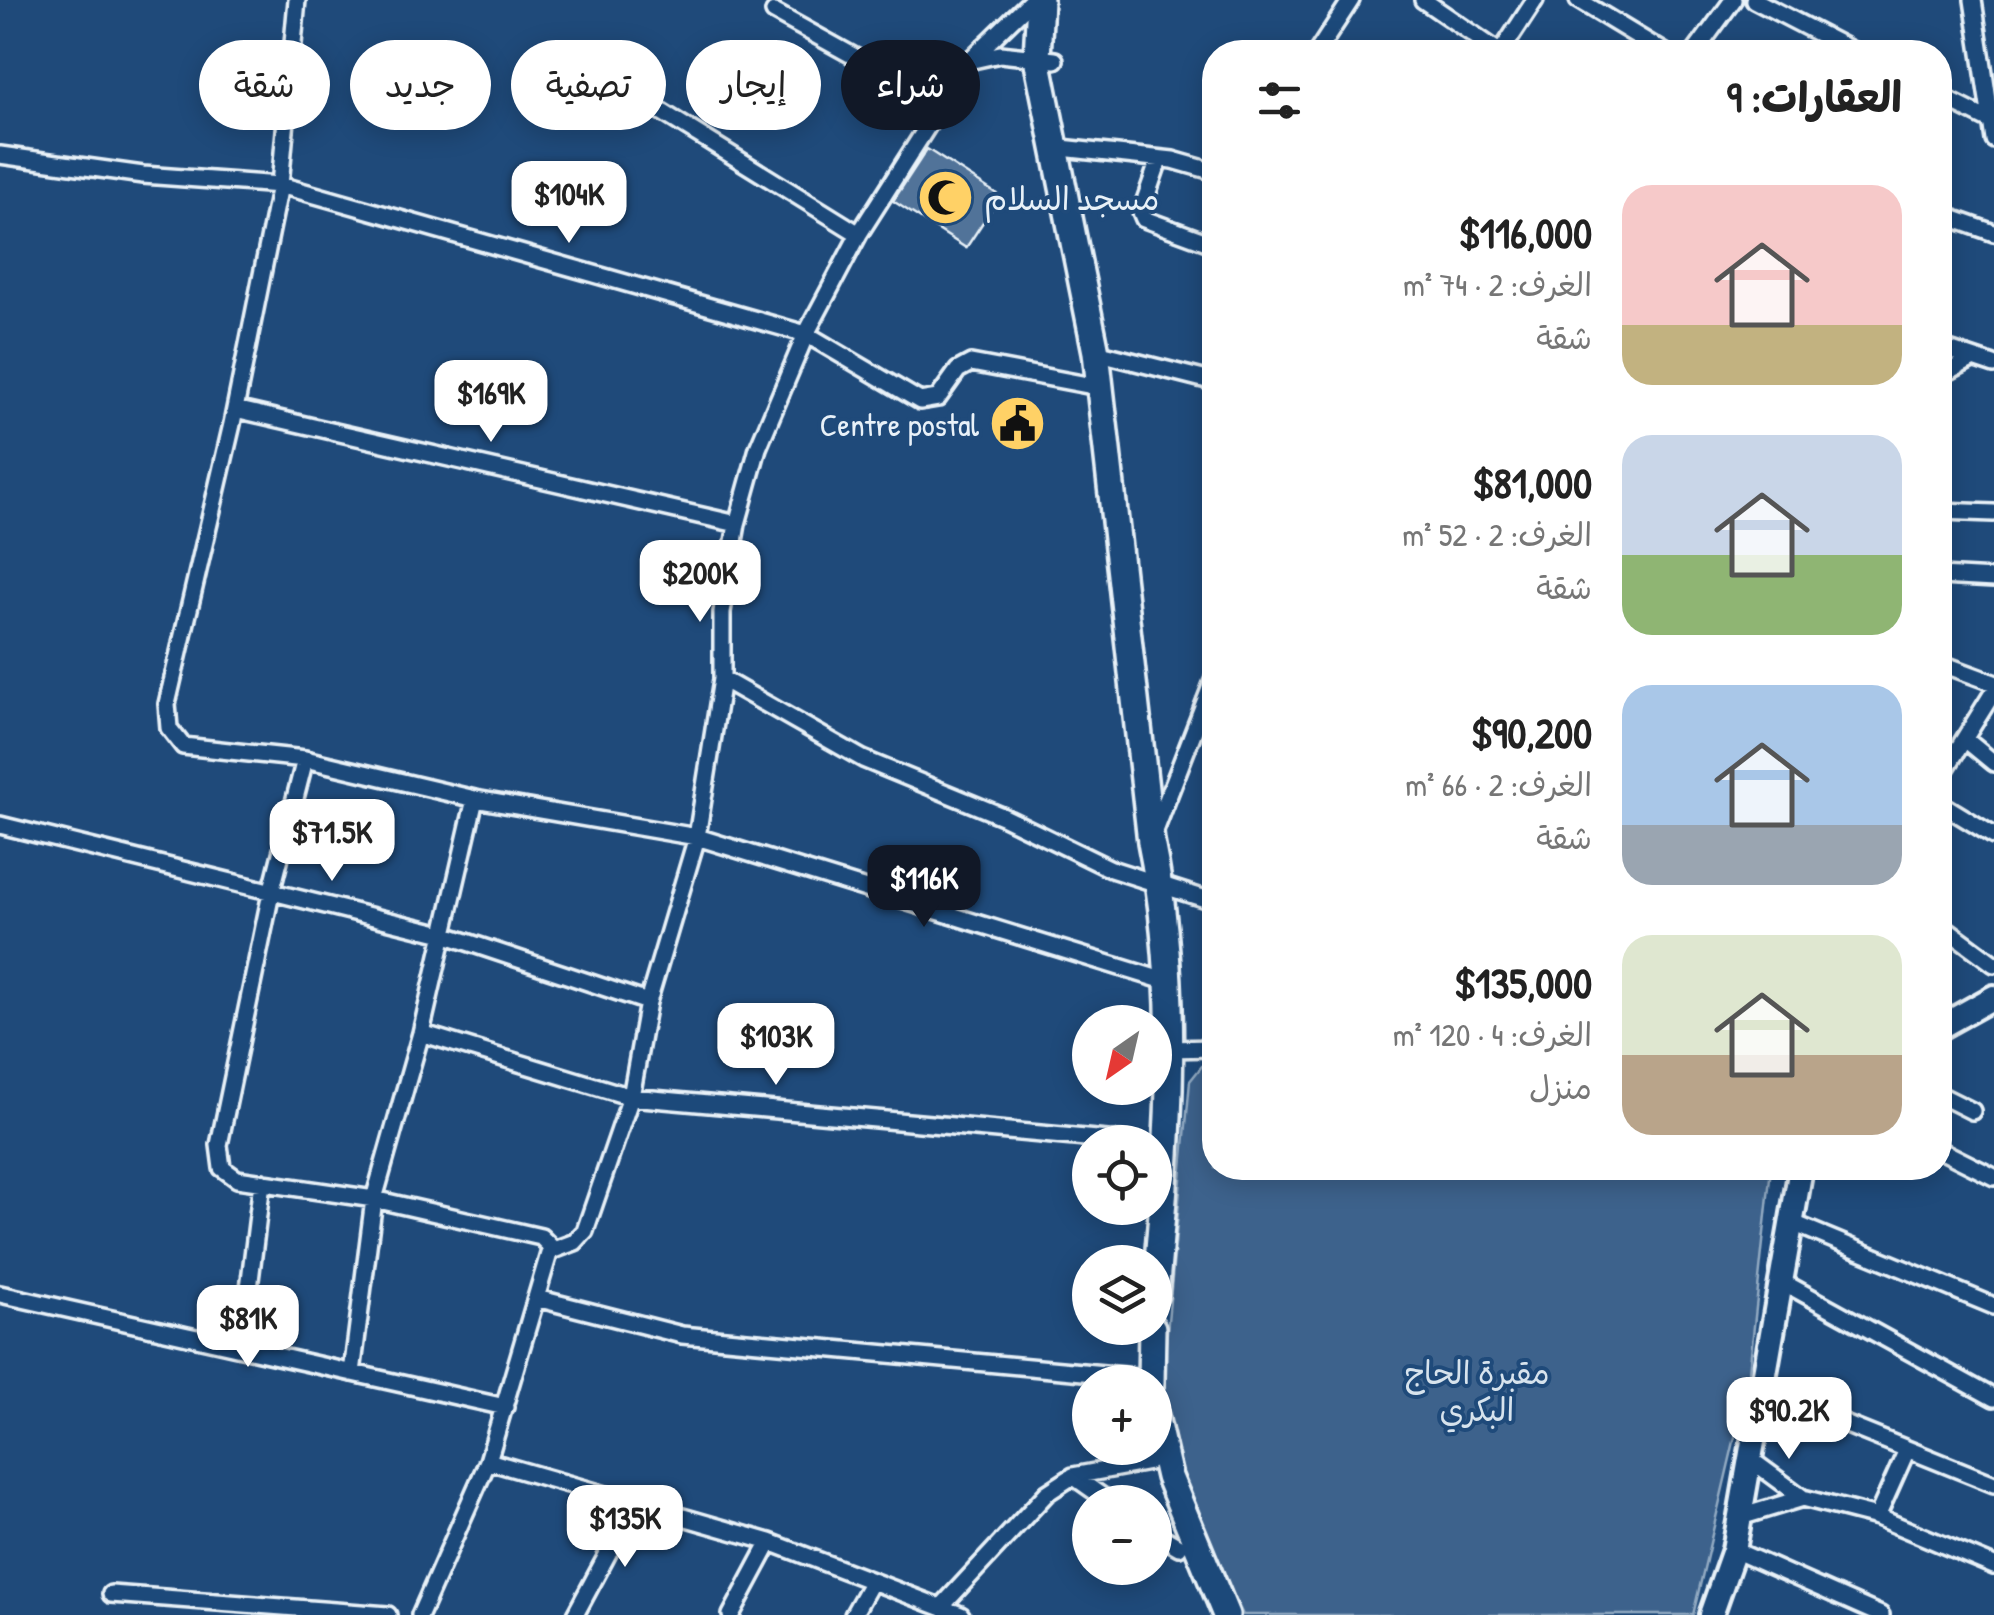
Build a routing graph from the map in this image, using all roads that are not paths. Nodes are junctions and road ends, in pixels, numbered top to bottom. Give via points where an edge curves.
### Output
1 (297, 0) edge
2 (1032, 0) edge
3 (1040, 0) edge
4 (1054, 0) edge
5 (1351, 0) edge
6 (1423, 0) edge
7 (1535, 0) edge
8 (1578, 0) edge
9 (1733, 0) edge
10 (1754, 0) edge
11 (1973, 0) edge
12 (774, 12) dead end
13 (1326, 40) edge
14 (1482, 40) edge
15 (1508, 40) edge
16 (1644, 40) edge
17 (1704, 40) edge
18 (1832, 40) edge
19 (841, 49) edge
20 (980, 50) edge
21 (980, 59) edge
22 (1046, 59) junction
23 (1988, 77) edge
24 (1952, 102) edge
25 (666, 115) edge
26 (1988, 120) junction
27 (924, 130) edge
28 (1994, 140) edge
29 (1052, 147) junction
30 (0, 155) edge
31 (1159, 160) junction
32 (1202, 169) edge
33 (280, 185) junction
34 (1952, 218) edge
35 (1994, 233) edge
36 (859, 234) junction
37 (1202, 240) edge
38 (806, 334) junction
39 (1096, 352) junction
40 (1952, 352) edge
41 (1972, 360) junction
42 (1994, 366) edge
43 (1952, 370) edge
44 (1202, 379) edge
45 (1098, 387) junction
46 (236, 409) junction
47 (1952, 512) edge
48 (1994, 513) edge
49 (737, 524) junction
50 (1952, 577) edge
51 (1994, 579) edge
52 (1952, 667) edge
53 (722, 679) junction
54 (1994, 683) edge
55 (1994, 691) edge
56 (1202, 710) edge
57 (1966, 740) junction
58 (305, 759) junction
59 (1952, 760) edge
60 (1994, 764) edge
61 (475, 798) junction
62 (1952, 811) edge
63 (0, 825) edge
64 (1994, 836) edge
65 (697, 837) junction
66 (1151, 842) junction
67 (1160, 887) junction
68 (271, 892) junction
69 (1202, 898) edge
70 (1952, 933) edge
71 (443, 934) junction
72 (1994, 964) edge
73 (1165, 981) junction
74 (1992, 999) edge
75 (648, 1002) junction
76 (1166, 1005) edge
77 (1952, 1021) edge
78 (422, 1033) junction
79 (1202, 1049) edge
80 (1172, 1050) edge
81 (632, 1097) junction
82 (1952, 1101) edge
83 (1168, 1105) edge
84 (1972, 1111) dead end
85 (1072, 1137) edge
86 (1952, 1156) edge
87 (1994, 1177) edge
88 (1799, 1180) edge
89 (262, 1182) junction
90 (374, 1198) junction
91 (1793, 1223) junction
92 (1160, 1245) edge
93 (551, 1251) junction
94 (1779, 1280) junction
95 (0, 1294) edge
96 (536, 1298) junction
97 (1994, 1306) edge
98 (242, 1346) junction
99 (352, 1374) junction
100 (1072, 1374) edge
101 (1765, 1392) junction
102 (1994, 1398) edge
103 (504, 1407) junction
104 (1906, 1452) junction
105 (1750, 1459) junction
106 (488, 1462) junction
107 (1112, 1465) edge
108 (1151, 1465) edge
109 (1165, 1465) edge
110 (1073, 1476) junction
111 (1994, 1484) edge
112 (1086, 1485) edge
113 (1803, 1498) junction
114 (636, 1504) junction
115 (1740, 1517) junction
116 (1878, 1517) junction
117 (770, 1542) junction
118 (1172, 1543) edge
119 (1179, 1547) junction
120 (1734, 1550) junction
121 (1994, 1566) edge
122 (872, 1581) junction
123 (111, 1594) dead end
124 (943, 1604) junction
125 (388, 1615) edge
126 (420, 1615) edge
127 (574, 1615) edge
128 (731, 1615) edge
129 (852, 1615) edge
130 (961, 1615) edge
131 (1209, 1615) edge
132 (1226, 1615) edge
133 (1711, 1615) edge
134 (1882, 1615) edge

1 - 33 street
2 - 20 street
3 - 22 main road
4 - 22 main road
5 - 13 street
6 - 14 street
7 - 15 street
8 - 16 street
9 - 17 street
10 - 18 street
11 - 23 street
12 - 19 street
21 - 22 street
22 - 29 main road
23 - 26 street
24 - 26 street
25 - 36 street
26 - 28 street
27 - 36 street
29 - 31 street
29 - 39 main road
30 - 33 street
31 - 32 street
31 - 37 street via 1144,218
33 - 38 street
33 - 46 street
34 - 35 street
36 - 38 street
38 - 45 street via 920,401 938,398 970,364
38 - 49 street via 758,448
39 - 44 street
39 - 45 main road
40 - 41 street
41 - 42 street
41 - 43 street
45 - 66 main road
46 - 49 street
46 - 58 street via 168,721 182,746
47 - 48 street
49 - 53 street via 722,612
50 - 51 street
52 - 54 street
53 - 65 street
53 - 67 street via 863,759
55 - 57 street
56 - 66 street
57 - 59 street
57 - 60 street
58 - 61 street
58 - 68 street
61 - 65 street
61 - 71 street
62 - 64 street
63 - 68 street
65 - 73 street
65 - 75 street
66 - 67 main road
67 - 69 street
67 - 73 main road
68 - 71 street
68 - 89 street via 218,1160 227,1174
70 - 72 street
71 - 75 street
71 - 78 street
73 - 76 main road
74 - 77 street
75 - 81 street
78 - 81 street
78 - 90 street
79 - 80 street
81 - 85 street
81 - 93 street via 585,1231
82 - 84 street
83 - 92 main road
86 - 87 street
88 - 91 street
89 - 90 street
89 - 98 street
90 - 93 street via 541,1237
90 - 99 street
91 - 94 street
91 - 97 street
93 - 96 street
94 - 101 street
94 - 102 street
95 - 98 street
96 - 100 street via 682,1335
96 - 103 street
98 - 99 street
99 - 103 street
101 - 104 street
101 - 105 street
103 - 106 street
104 - 111 street
104 - 116 street
105 - 113 street
105 - 115 street
106 - 114 street
106 - 126 street
107 - 110 street
108 - 119 main road
109 - 132 main road
110 - 112 street
110 - 124 street via 1029,1508
113 - 115 street
113 - 116 street
114 - 117 street
114 - 127 street
115 - 120 street
116 - 121 street
117 - 122 street
117 - 128 street
118 - 119 street
119 - 131 main road
120 - 133 street
120 - 134 street
122 - 124 street
122 - 129 street
123 - 125 street
124 - 130 street

